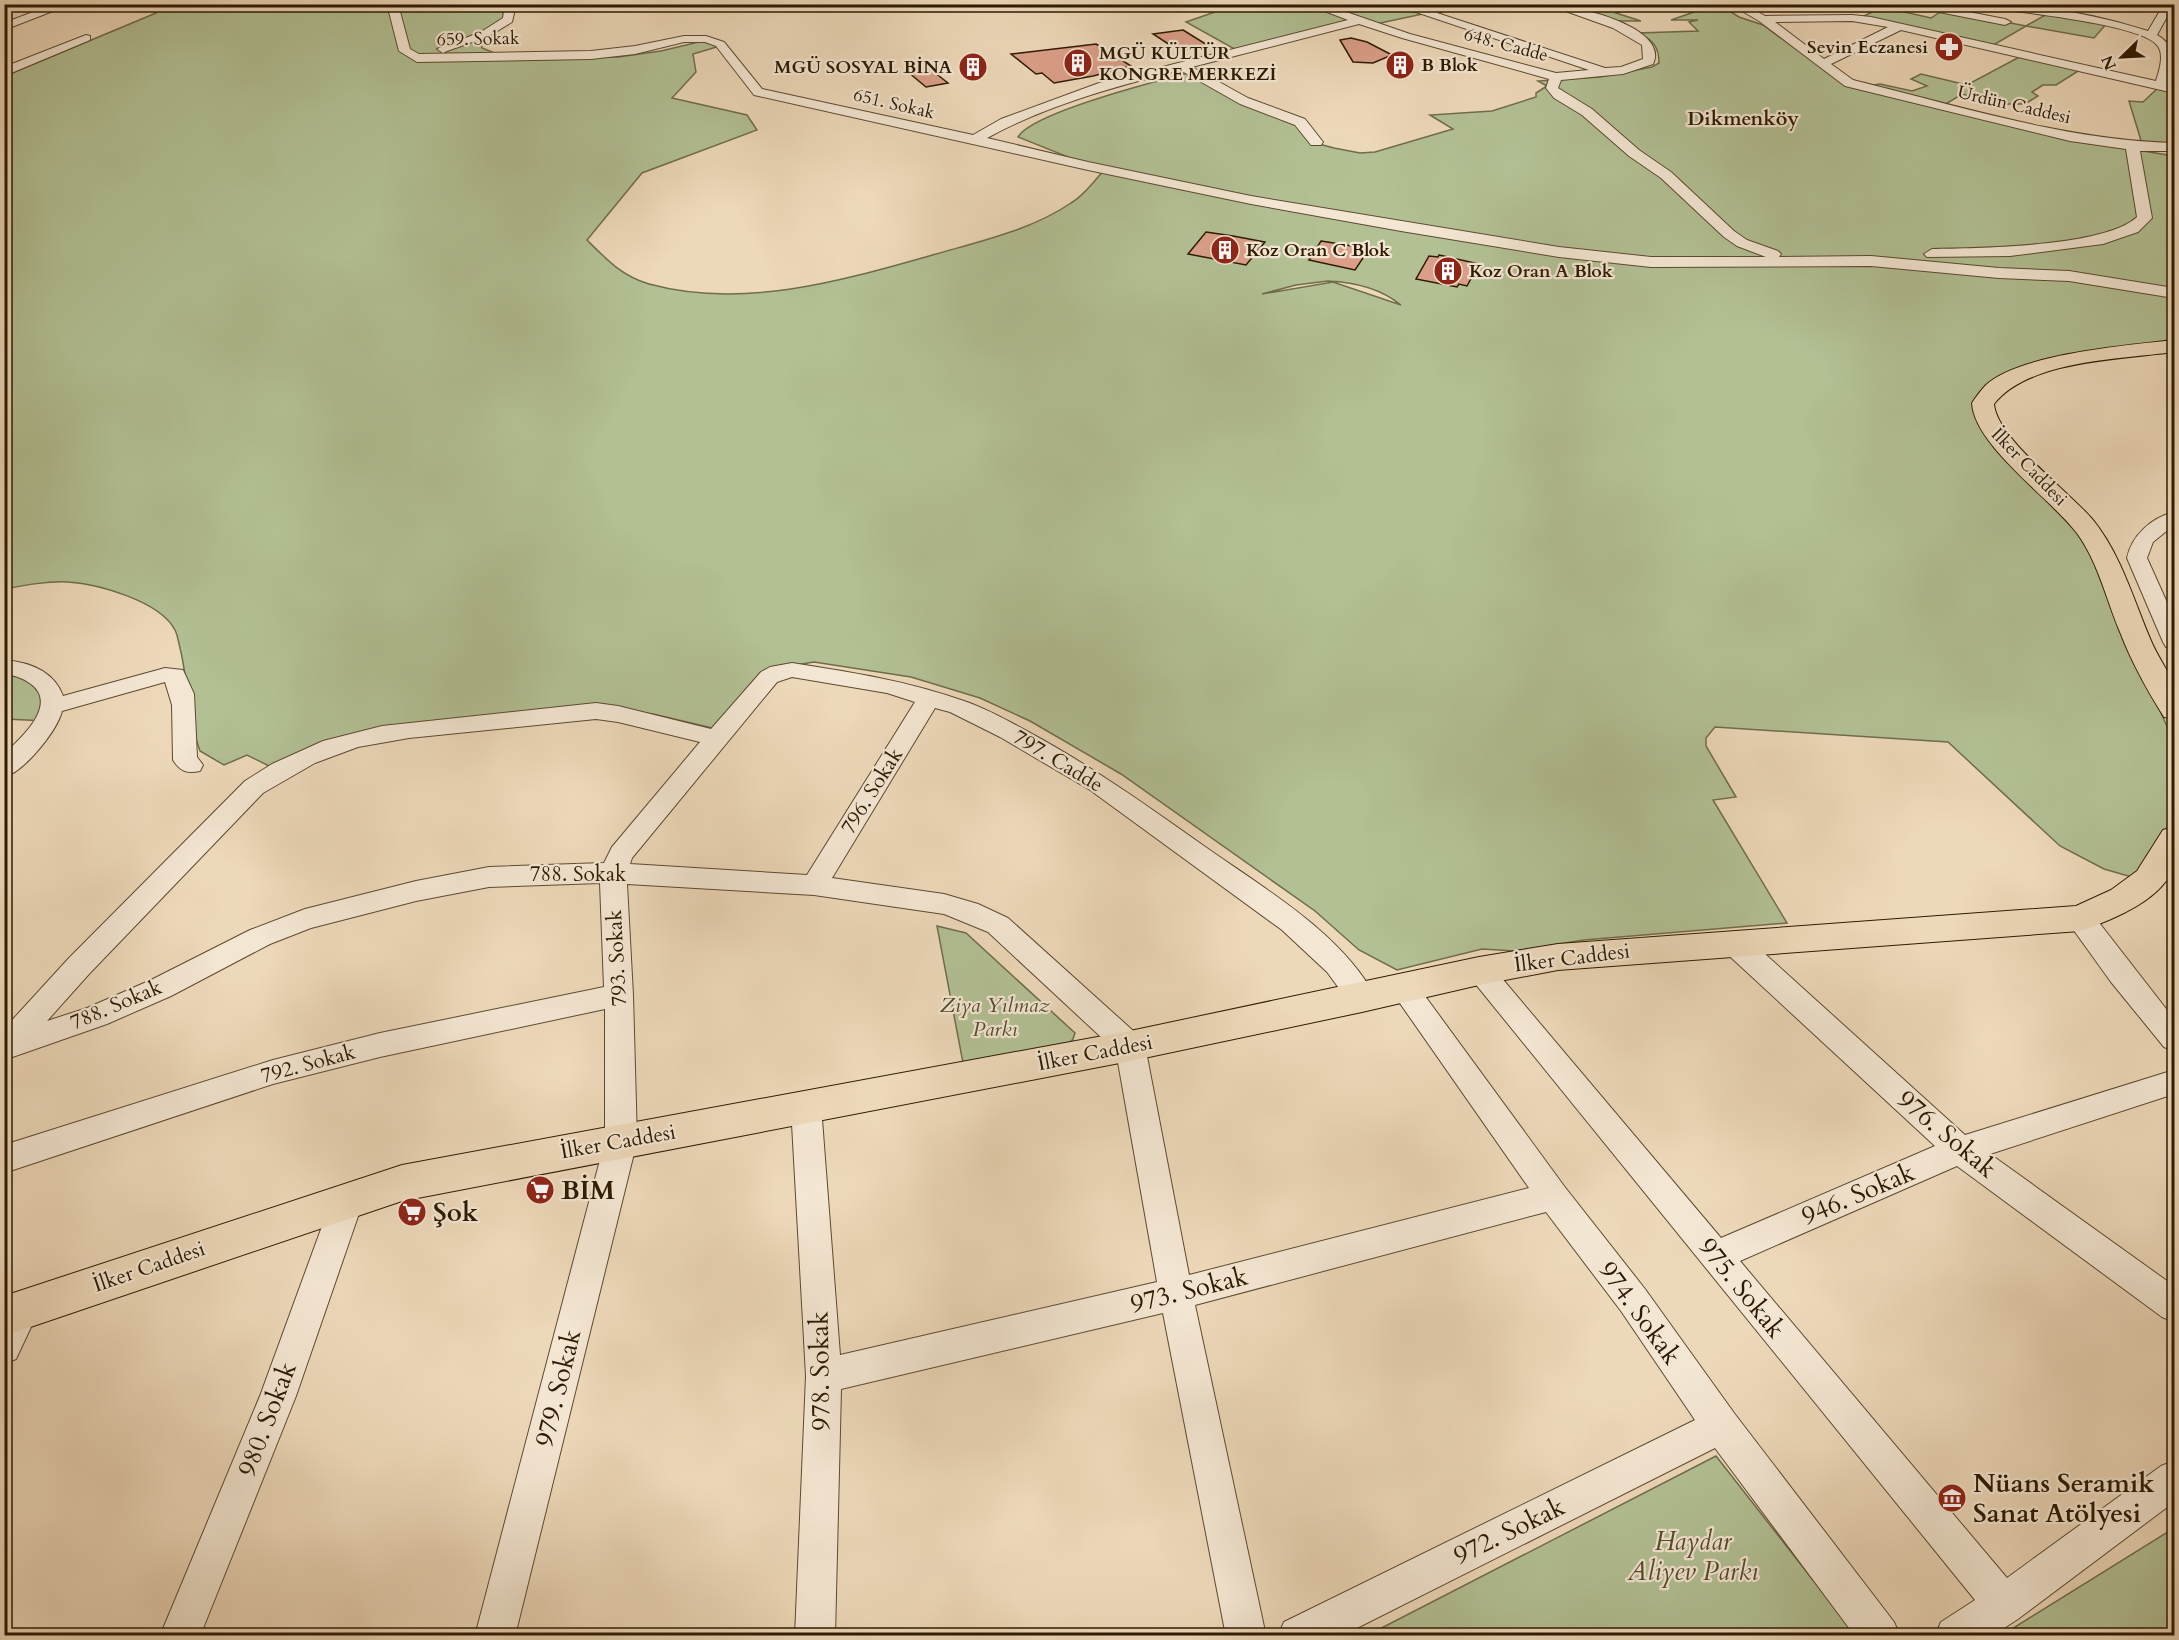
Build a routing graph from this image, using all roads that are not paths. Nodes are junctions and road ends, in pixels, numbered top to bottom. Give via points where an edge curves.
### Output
1 (66, 4) edge
2 (392, 4) edge
3 (511, 4) edge
4 (1311, 4) edge
5 (1397, 4) edge
6 (1466, 4) edge
7 (1551, 4) edge
8 (1735, 4) edge
9 (1986, 4) edge
10 (2170, 4) edge
11 (1946, 7) edge
12 (1423, 13) junction
13 (2047, 14) junction
14 (1763, 19) junction
15 (1358, 21) junction
16 (1371, 25) junction
17 (1900, 26) junction
18 (4, 27) edge
19 (1914, 30) junction
20 (2008, 36) dead end
21 (2151, 36) junction
22 (87, 38) dead end
23 (1990, 47) junction
24 (417, 58) junction
25 (1824, 63) junction
26 (1181, 66) junction
27 (4, 72) edge
28 (1607, 72) junction
29 (1556, 77) junction
30 (2160, 86) junction
31 (2175, 89) edge
32 (758, 92) joint
33 (980, 135) junction
34 (1317, 142) dead end
35 (2138, 147) junction
36 (2175, 147) edge
37 (2175, 152) edge
38 (1742, 243) junction
39 (1797, 260) junction
40 (1729, 261) junction
41 (2175, 292) edge
42 (2175, 346) edge
43 (2175, 518) edge
44 (2175, 642) edge
45 (4, 667) edge
46 (929, 698) junction
47 (53, 706) junction
48 (2175, 710) edge
49 (716, 738) junction
50 (191, 765) dead end
51 (4, 769) edge
52 (2175, 838) edge
53 (613, 873) junction
54 (814, 885) junction
55 (2080, 918) junction
56 (1734, 943) junction
57 (1479, 971) junction
58 (1404, 989) junction
59 (619, 995) junction
60 (1362, 998) junction
61 (2175, 1039) edge
62 (1130, 1046) junction
63 (5, 1048) edge
64 (2175, 1082) edge
65 (806, 1106) junction
66 (621, 1141) junction
67 (1959, 1150) junction
68 (4, 1159) edge
69 (1553, 1196) junction
70 (348, 1199) junction
71 (1716, 1256) junction
72 (1176, 1294) junction
73 (2175, 1306) edge
74 (13, 1313) edge
75 (4, 1347) edge
76 (824, 1376) junction
77 (1721, 1426) junction
78 (2175, 1479) edge
79 (2004, 1605) junction
80 (180, 1635) edge
81 (495, 1635) edge
82 (814, 1635) edge
83 (1246, 1635) edge
84 (1298, 1635) edge
85 (1880, 1635) edge
86 (1955, 1635) edge

1 - 18 street
2 - 24 street via 405,51
3 - 24 street, 659. Sokak via 508,20 499,27
4 - 15 street, 648. Cadde
5 - 12 street
6 - 12 street
7 - 28 street via 1621,27 1648,44 1649,61
8 - 14 street
9 - 13 street
10 - 21 street
11 - 13 street via 2021,25
11 - 19 street
12 - 16 street
12 - 28 street
13 - 21 street via 2107,23
14 - 17 street via 1856,18
14 - 25 street
15 - 16 street, 648. Cadde
15 - 26 street
16 - 29 street, 648. Cadde
17 - 19 street
17 - 25 street
19 - 23 street
20 - 23 street
21 - 30 street via 2166,51 2166,71
22 - 27 street
23 - 30 street
24 - 32 street, 659. Sokak via 591,55 697,38 720,44
25 - 35 street, Ürdün Caddesi via 1849,83 2034,129
26 - 33 street via 1069,98
26 - 34 street via 1245,102 1300,122
28 - 29 street
29 - 38 street via 1552,88 1558,95 1587,112
30 - 31 street
32 - 33 street, 651. Sokak
33 - 40 street, 651. Sokak via 1088,166 1401,227 1610,258
35 - 36 street, Ürdün Caddesi
35 - 37 street
35 - 39 street via 2145,218 2133,229 2103,239 2010,250
38 - 39 street
38 - 40 street via 1741,254
39 - 40 street, 651. Sokak
39 - 41 street via 1871,261 2069,276
42 - 48 main road, İlker Caddesi via 2032,370 1996,387 1982,410 2001,439 2092,534 2146,660
43 - 44 street via 2152,530 2137,558
45 - 47 street via 36,676 52,696
46 - 49 street, 797. Cadde via 849,678 792,670 778,672 761,685
46 - 54 street, 796. Sokak
46 - 60 street, 797. Cadde via 1008,731 1099,784 1292,923 1337,964
47 - 50 street via 175,675 180,683 184,760
47 - 51 street via 47,721
49 - 53 street via 621,854
49 - 63 street via 596,711 384,733 329,746 254,787
52 - 55 main road, İlker Caddesi via 2149,880 2123,899
53 - 54 street, 788. Sokak
53 - 59 street, 793. Sokak
53 - 63 street, 788. Sokak via 489,877 338,910 260,937 97,1016
54 - 62 street, 788. Sokak via 944,904 998,925
55 - 56 main road, İlker Caddesi
55 - 61 street
56 - 57 main road, İlker Caddesi via 1558,957
56 - 67 street, 976. Sokak
57 - 58 main road, İlker Caddesi
57 - 71 street, 975. Sokak
58 - 60 main road, İlker Caddesi
58 - 69 street, 974. Sokak
59 - 66 street, 793. Sokak
59 - 68 street, 792. Sokak via 380,1045 273,1072
60 - 62 main road, İlker Caddesi
62 - 65 main road, İlker Caddesi
62 - 72 street
64 - 67 street, 946. Sokak
65 - 66 main road, İlker Caddesi
65 - 76 street, 978. Sokak
66 - 70 main road, İlker Caddesi via 441,1174
66 - 81 street, 979. Sokak
67 - 71 street, 946. Sokak
67 - 73 street, 976. Sokak
69 - 72 street, 973. Sokak
69 - 77 street, 974. Sokak via 1633,1300
70 - 74 main road, İlker Caddesi
70 - 80 street, 980. Sokak via 278,1396
71 - 79 street, 975. Sokak
72 - 76 street, 973. Sokak
72 - 83 street
74 - 75 street
76 - 82 street, 978. Sokak
77 - 84 street, 972. Sokak
77 - 85 street, 974. Sokak
78 - 79 street
79 - 86 street

